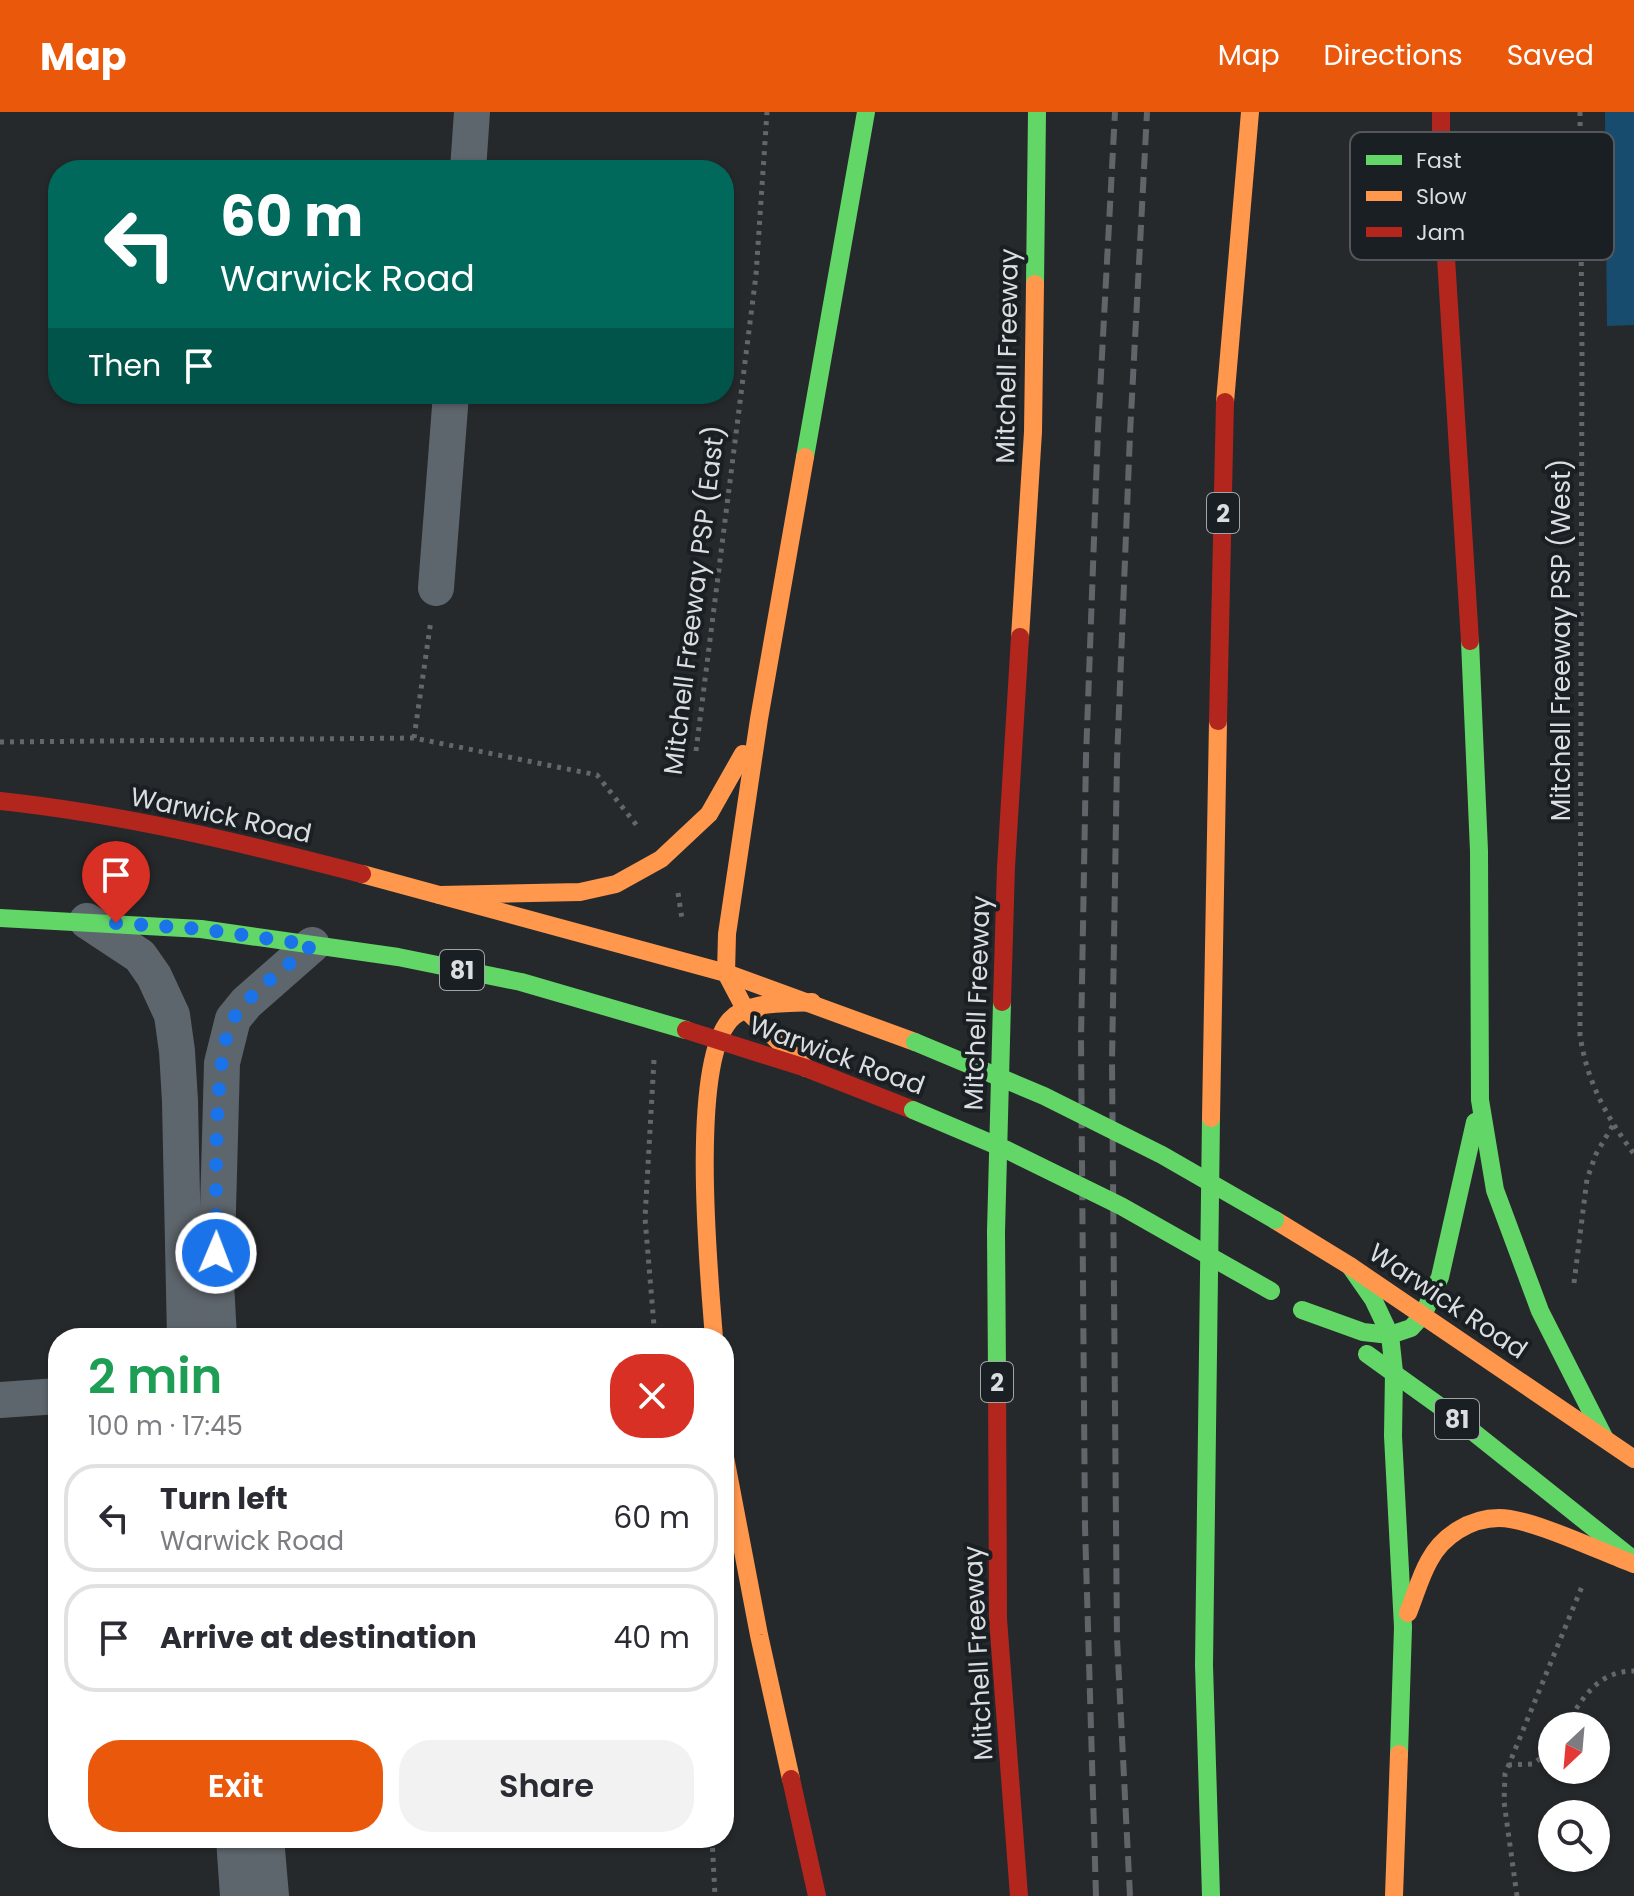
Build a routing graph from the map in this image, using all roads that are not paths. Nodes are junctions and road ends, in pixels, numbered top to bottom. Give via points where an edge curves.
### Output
1 (472, 112) edge
2 (866, 112) edge
3 (1037, 112) edge
4 (1250, 112) edge
5 (469, 160) edge
6 (1446, 260) edge
7 (450, 404) edge
8 (436, 588) road end
9 (759, 719) junction
10 (0, 801) edge
11 (440, 895) junction
12 (0, 918) edge
13 (87, 921) junction
14 (312, 945) junction
15 (726, 973) junction
16 (812, 1002) junction
17 (745, 1009) junction
18 (718, 1039) junction
19 (806, 1068) junction
20 (1480, 1100) junction
21 (1350, 1266) junction
22 (1302, 1310) junction
23 (1423, 1315) junction
24 (185, 1328) edge
25 (218, 1328) edge
26 (713, 1328) edge
27 (1390, 1335) junction
28 (1394, 1372) junction
29 (48, 1397) edge
30 (0, 1400) edge
31 (1605, 1439) junction
32 (1634, 1459) edge
33 (734, 1504) edge
34 (1634, 1562) edge
35 (1403, 1627) junction
36 (235, 1848) edge
37 (267, 1848) edge
38 (238, 1896) edge
39 (271, 1896) edge
40 (817, 1896) edge
41 (1019, 1896) edge
42 (1211, 1896) edge
43 (1394, 1896) edge

1 - 5 street
2 - 9 main road
3 - 41 main road, Mitchell Freeway / 2 via 1033,432 1006,867 996,1232 998,1619
4 - 42 main road, 2 via 1225,408 1214,900 1204,1665
6 - 20 main road via 1478,836
7 - 8 street
9 - 11 main road via 709,814 661,859 637,873 580,892
9 - 15 main road via 727,934
10 - 11 main road, Warwick Road / 81 via 257,847
11 - 15 main road, Warwick Road / 81
12 - 13 main road, Warwick Road / 81
13 - 14 main road, Warwick Road / 81 via 201,929
13 - 24 street via 140,956 172,1015 180,1101
14 - 18 main road, Warwick Road / 81 via 521,982
14 - 25 street via 233,1019 222,1063
15 - 16 main road, Warwick Road / 81
15 - 17 main road
16 - 17 main road
16 - 21 main road, Warwick Road / 81, bridge via 1044,1096 1162,1155
17 - 18 main road
17 - 19 main road
18 - 19 main road, Warwick Road / 81
18 - 26 main road via 707,1096 706,1240
19 - 22 main road, Warwick Road / 81, bridge via 1007,1150 1121,1206
20 - 23 main road via 1440,1277
20 - 31 main road via 1495,1190 1540,1311
21 - 23 main road, Warwick Road / 81
21 - 27 main road
22 - 27 main road via 1363,1332
22 - 28 main road, Warwick Road / 81
23 - 27 main road via 1411,1328
23 - 31 main road, Warwick Road / 81
27 - 28 main road
28 - 34 main road, Warwick Road / 81
28 - 35 main road
29 - 30 street
31 - 32 main road, Warwick Road / 81
33 - 40 main road
34 - 35 main road via 1526,1523 1483,1520 1447,1537 1429,1560
35 - 43 main road
36 - 38 street
37 - 39 street

